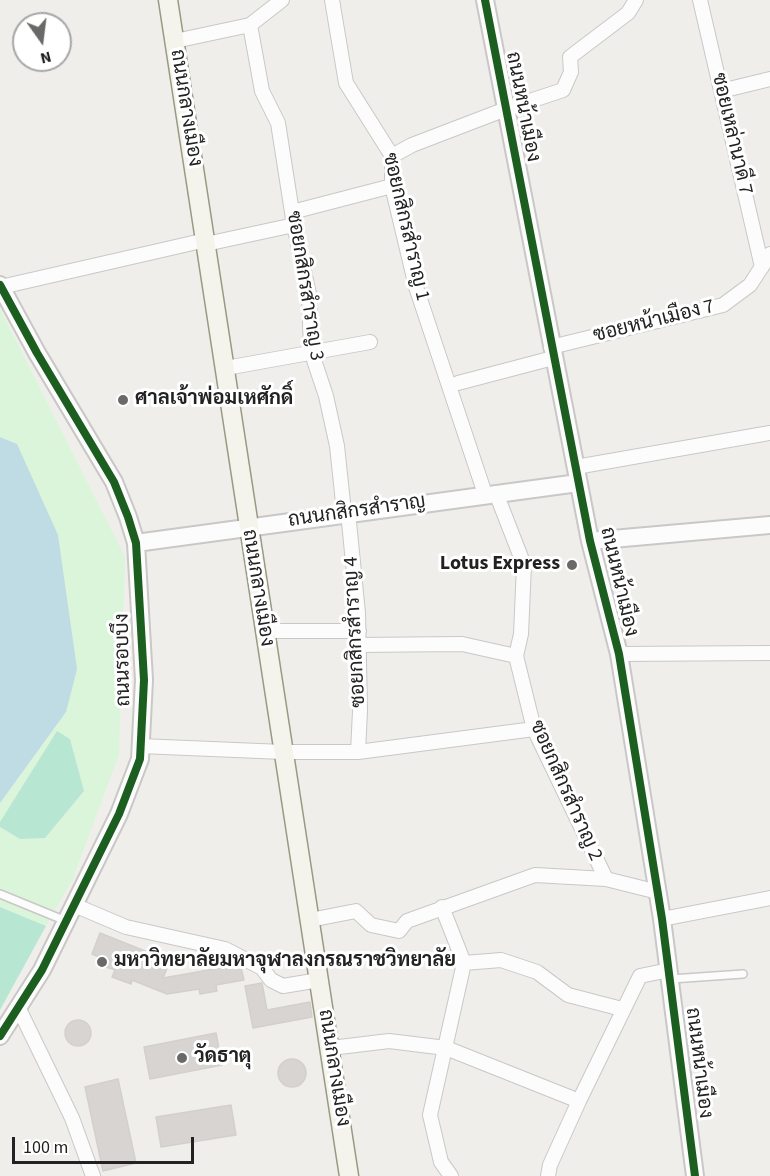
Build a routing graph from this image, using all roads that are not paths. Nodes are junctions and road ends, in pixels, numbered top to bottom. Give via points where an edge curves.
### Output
1 (168, 0) edge
2 (282, 0) edge
3 (332, 0) edge
4 (485, 0) edge
5 (636, 0) edge
6 (700, 0) edge
7 (250, 25) junction
8 (175, 41) junction
9 (770, 79) edge
10 (721, 91) junction
11 (506, 109) junction
12 (392, 156) junction
13 (392, 186) junction
14 (293, 219) junction
15 (206, 242) junction
16 (770, 254) edge
17 (762, 267) junction
18 (0, 286) edge
19 (370, 342) dead end
20 (311, 351) junction
21 (552, 353) junction
22 (226, 368) junction
23 (458, 383) dead end
24 (770, 432) edge
25 (577, 475) junction
26 (490, 493) junction
27 (346, 512) junction
28 (770, 525) edge
29 (248, 528) junction
30 (590, 542) junction
31 (136, 543) junction
32 (264, 631) junction
33 (358, 638) junction
34 (770, 653) edge
35 (619, 654) junction
36 (516, 656) junction
37 (534, 729) junction
38 (140, 746) junction
39 (358, 752) junction
40 (283, 753) junction
41 (606, 879) junction
42 (658, 892) junction
43 (0, 894) edge
44 (770, 898) edge
45 (75, 905) junction
46 (442, 907) junction
47 (662, 919) junction
48 (310, 920) junction
49 (66, 921) junction
50 (464, 963) junction
51 (670, 974) junction
52 (743, 974) dead end
53 (319, 980) junction
54 (19, 1009) junction
55 (622, 1009) junction
56 (0, 1036) edge
57 (331, 1048) junction
58 (446, 1048) junction
59 (579, 1101) junction
60 (93, 1176) edge
61 (349, 1176) edge
62 (451, 1176) edge
63 (548, 1176) edge
64 (695, 1176) edge

1 - 8 main road, ถนนกลางเมือง
2 - 7 street
3 - 12 street, ซอยกสิกรสำราญ 1 via 346,83
4 - 11 street, ถนนหน้าเมือง
5 - 11 street via 628,13 570,57 571,72 563,90
6 - 10 street, ซอยเหล่านาดี 7
7 - 8 street
7 - 14 street, ซอยกสิกรสำราญ 3 via 262,91 278,123
8 - 15 main road, ถนนกลางเมือง
9 - 10 street
10 - 17 street, ซอยเหล่านาดี 7
11 - 12 street
11 - 21 street, ถนนหน้าเมือง
12 - 13 street, ซอยกสิกรสำราญ 1
13 - 14 street
13 - 26 street, ซอยกสิกรสำราญ 1 via 416,287
14 - 15 street
14 - 20 street, ซอยกสิกรสำราญ 3 via 309,294
15 - 18 street
15 - 22 main road, ถนนกลางเมือง
16 - 17 street, ซอยหน้าเมือง 7
17 - 21 street, ซอยหน้าเมือง 7 via 750,285 723,304
18 - 31 street, ถนนรอบบึง via 114,482
19 - 20 street
20 - 22 street
20 - 27 street, ซอยกสิกรสำราญ 3 via 338,446
21 - 23 street, ซอยหน้าเมือง 7
21 - 25 street, ถนนหน้าเมือง
22 - 29 main road, ถนนกลางเมือง
24 - 25 street
25 - 26 street, ถนนกสิกรสำราญ
25 - 30 street, ถนนหน้าเมือง
26 - 27 street, ถนนกสิกรสำราญ
26 - 36 street, ซอยกสิกรสำราญ 2 via 524,565 521,634
27 - 29 street, ถนนกสิกรสำราญ
27 - 33 street, ซอยกสิกรสำราญ 4
28 - 30 street
29 - 31 street, ถนนกสิกรสำราญ
29 - 32 main road, ถนนกลางเมือง
30 - 35 street, ถนนหน้าเมือง
31 - 38 street, ถนนรอบบึง via 144,680
32 - 33 street
32 - 40 main road, ถนนกลางเมือง
33 - 36 street via 462,644
33 - 39 street, ซอยกสิกรสำราญ 4
34 - 35 street
35 - 42 street, ถนนหน้าเมือง
36 - 37 street, ซอยกสิกรสำราญ 2
37 - 39 street
37 - 41 street, ซอยกสิกรสำราญ 2
38 - 40 street
38 - 45 street, ถนนรอบบึง via 140,759 119,814
39 - 40 street
40 - 48 main road, ถนนกลางเมือง
41 - 42 street
41 - 46 street via 536,875
42 - 47 street, ถนนหน้าเมือง
43 - 49 lane
44 - 47 street
45 - 49 street, ถนนรอบบึง
45 - 53 street via 126,927 225,949 262,968 271,980 283,986
46 - 48 street via 407,921 399,931 371,925 356,911
46 - 50 street
47 - 51 street, ถนนหน้าเมือง
48 - 53 main road, ถนนกลางเมือง
49 - 54 street, ถนนรอบบึง
50 - 55 street via 501,960 537,972 568,995
50 - 58 street
51 - 52 lane
51 - 55 street via 640,976
51 - 64 street, ถนนหน้าเมือง
53 - 57 main road, ถนนกลางเมือง
54 - 56 street, ถนนรอบบึง
54 - 60 street via 72,1118
55 - 59 street
57 - 58 street via 389,1041
57 - 61 main road, ถนนกลางเมือง
58 - 59 street
58 - 62 street via 430,1115 441,1162
59 - 63 street

